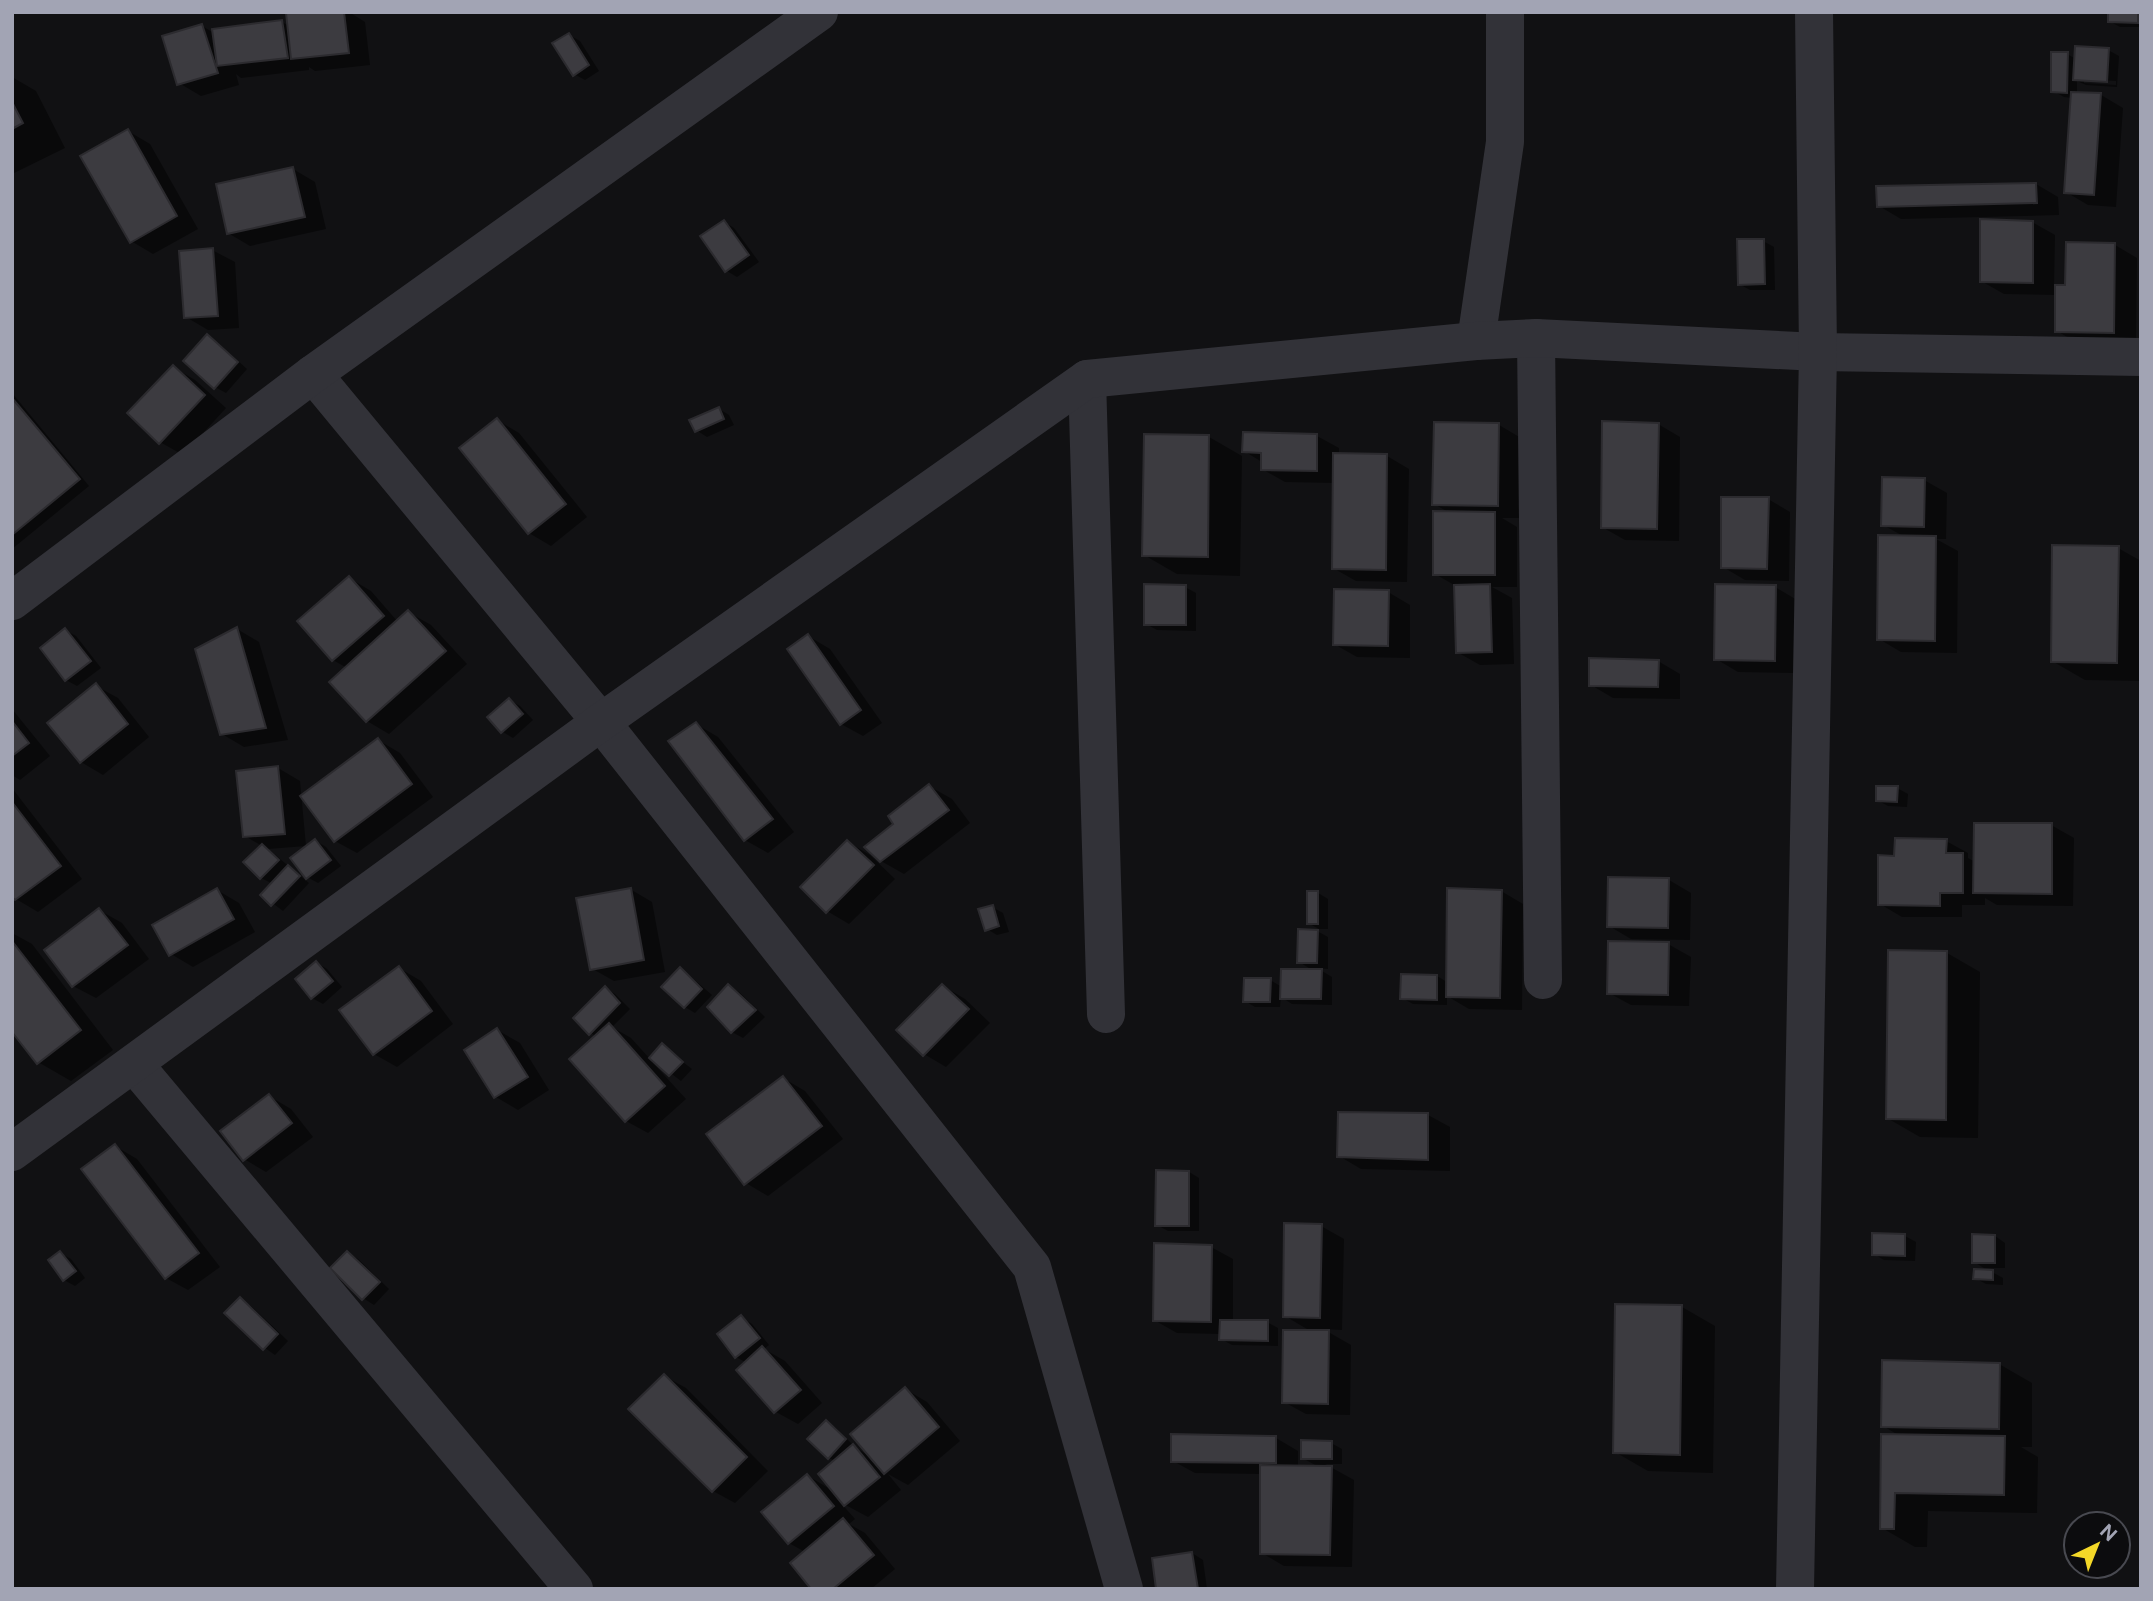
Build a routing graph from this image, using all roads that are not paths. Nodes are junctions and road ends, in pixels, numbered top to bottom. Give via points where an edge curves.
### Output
1 (820, 12) edge
2 (1505, 12) edge
3 (1814, 12) edge
4 (1536, 338) junction
5 (1476, 341) junction
6 (1818, 352) junction
7 (2141, 357) edge
8 (313, 374) junction
9 (1087, 379) junction
10 (12, 601) edge
11 (601, 722) junction
12 (1542, 981) dead end
13 (1106, 1014) dead end
14 (134, 1064) junction
15 (12, 1152) edge
16 (574, 1589) edge
17 (1125, 1589) edge
18 (1795, 1589) edge

1 - 8 street
2 - 5 street via 1505,142
3 - 6 street
4 - 5 street
4 - 6 street
4 - 12 street
5 - 9 street
6 - 7 street
6 - 18 street
8 - 10 street
8 - 11 street
9 - 11 street
9 - 13 street
11 - 14 street
11 - 17 street via 1032,1267
14 - 15 street
14 - 16 street

